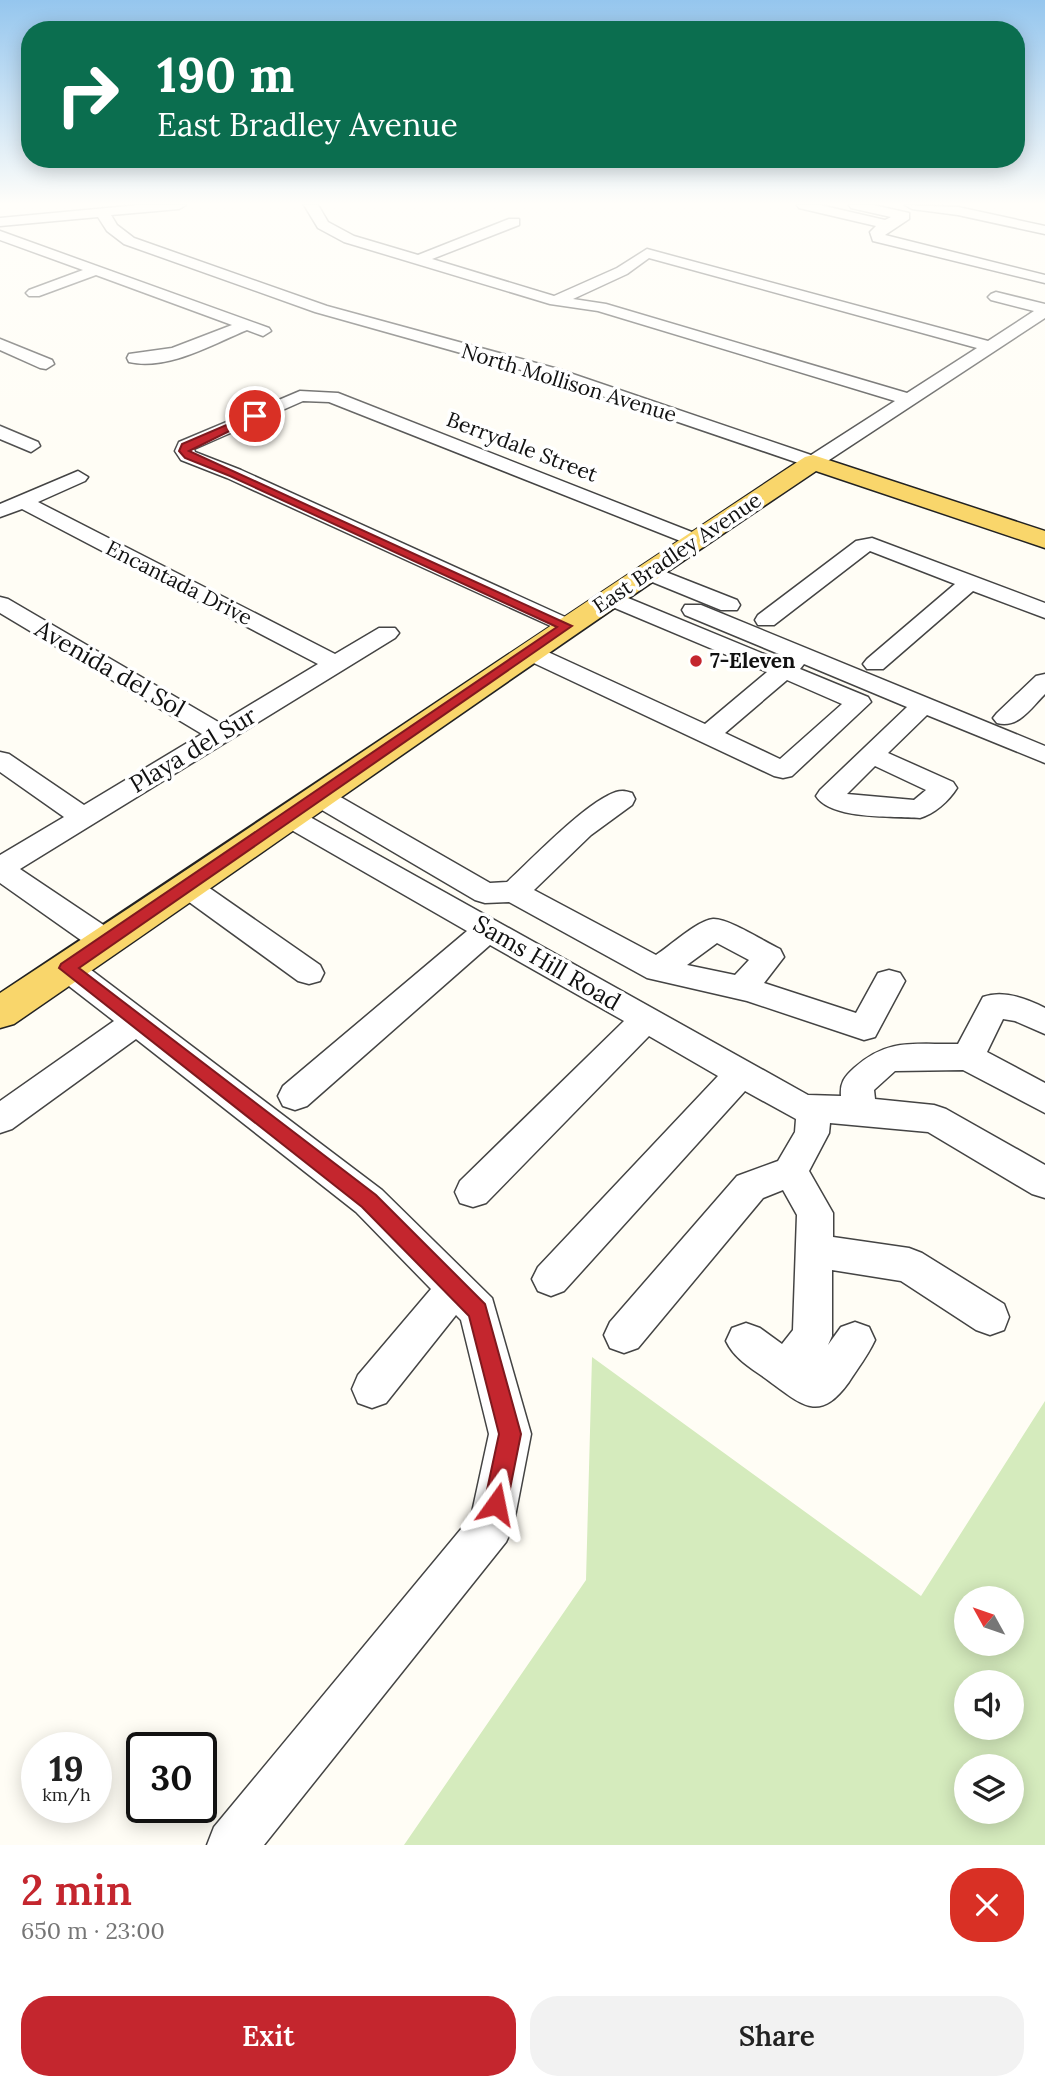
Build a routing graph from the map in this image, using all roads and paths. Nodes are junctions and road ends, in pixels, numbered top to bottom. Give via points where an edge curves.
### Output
1 (39, 291) edge
2 (153, 291) edge
3 (269, 291) edge
4 (522, 291) edge
5 (577, 291) edge
6 (785, 291) edge
7 (34, 293) dead end
8 (996, 297) dead end
9 (555, 301) junction
10 (1045, 310) edge
11 (0, 344) edge
12 (991, 348) junction
13 (135, 358) dead end
14 (46, 364) dead end
15 (907, 399) junction
16 (0, 432) edge
17 (31, 446) dead end
18 (814, 463) junction
19 (78, 477) dead end
20 (22, 501) junction
21 (0, 511) edge
22 (1043, 537) edge
23 (695, 540) junction
24 (970, 582) junction
25 (630, 584) junction
26 (0, 604) edge
27 (1045, 611) edge
28 (766, 620) junction
29 (566, 626) junction
30 (387, 633) dead end
31 (529, 652) junction
32 (793, 663) junction
33 (336, 664) junction
34 (875, 664) junction
35 (1045, 681) edge
36 (923, 705) junction
37 (1006, 718) junction
38 (221, 734) junction
39 (707, 735) junction
40 (1045, 735) edge
41 (871, 755) dead end
42 (1045, 755) edge
43 (0, 760) edge
44 (320, 797) junction
45 (622, 799) dead end
46 (83, 817) junction
47 (290, 818) junction
48 (0, 868) edge
49 (188, 887) junction
50 (514, 892) junction
51 (488, 930) junction
52 (106, 942) junction
53 (67, 968) junction
54 (658, 970) junction
55 (309, 972) dead end
56 (889, 981) dead end
57 (741, 989) junction
58 (0, 1013) edge
59 (646, 1019) junction
60 (136, 1022) junction
61 (1045, 1022) edge
62 (968, 1057) junction
63 (741, 1073) junction
64 (295, 1096) dead end
65 (1045, 1099) edge
66 (808, 1108) junction
67 (859, 1111) junction
68 (0, 1119) edge
69 (791, 1172) junction
70 (1045, 1183) edge
71 (473, 1192) dead end
72 (814, 1251) junction
73 (551, 1279) dead end
74 (455, 1288) junction
75 (990, 1317) dead end
76 (624, 1335) dead end
77 (855, 1340) dead end
78 (746, 1341) dead end
79 (786, 1370) junction
80 (372, 1389) dead end
81 (232, 1845) edge

1 - 7 street
2 - 13 street via 255,328
3 - 18 street, North Mollison Avenue via 397,332 552,373
4 - 9 street
5 - 9 street
6 - 12 street
8 - 10 street
9 - 15 street via 600,307
10 - 12 street, East Bradley Avenue
11 - 14 street
12 - 15 street, East Bradley Avenue
15 - 18 street, East Bradley Avenue
16 - 17 street
18 - 22 main road, North Mollison Avenue
18 - 23 main road, East Bradley Avenue
19 - 20 street
20 - 21 street
20 - 33 street, Encantada Drive
23 - 25 main road, East Bradley Avenue
23 - 29 street, Berrydale Street via 332,397 300,396 186,446 188,456
24 - 27 street
24 - 28 street via 872,544 863,545
24 - 34 street
25 - 28 street
25 - 29 main road, East Bradley Avenue
25 - 32 street
26 - 38 street, Avenida del Sol
28 - 34 street
29 - 31 main road, East Bradley Avenue
30 - 33 street, Playa del Sur
31 - 39 street
31 - 44 main road, East Bradley Avenue
32 - 36 street
32 - 39 street
32 - 39 street via 859,702 783,770
33 - 38 street, Playa del Sur
34 - 37 street
35 - 37 street
36 - 41 street
36 - 42 street
37 - 40 street
38 - 46 street, Playa del Sur
43 - 46 street
44 - 47 main road, East Bradley Avenue
44 - 50 street via 485,893
45 - 50 street via 581,829
46 - 48 street, Playa del Sur
47 - 49 main road, East Bradley Avenue
47 - 51 street, Sams Hill Road
48 - 52 street
49 - 52 main road, East Bradley Avenue
49 - 55 street
50 - 54 street
51 - 59 street, Sams Hill Road
51 - 64 street
52 - 53 main road, East Bradley Avenue
53 - 58 main road, East Bradley Avenue
53 - 60 street
54 - 57 street
54 - 57 street via 715,929 769,957
56 - 57 street via 864,1028
59 - 63 street, Sams Hill Road
59 - 71 street
60 - 68 street
60 - 74 street via 369,1201
61 - 62 street via 1022,1010 994,1005
62 - 65 street
62 - 67 street via 884,1061 857,1086
63 - 66 street, Sams Hill Road
63 - 73 street
66 - 67 street
66 - 69 street via 812,1133
67 - 70 street via 934,1119
69 - 72 street via 815,1213
69 - 76 street via 750,1188
72 - 75 street via 909,1265
72 - 79 street via 812,1336
74 - 80 street
74 - 81 street via 478,1311 510,1434 491,1527
77 - 79 street via 820,1388
78 - 79 street

